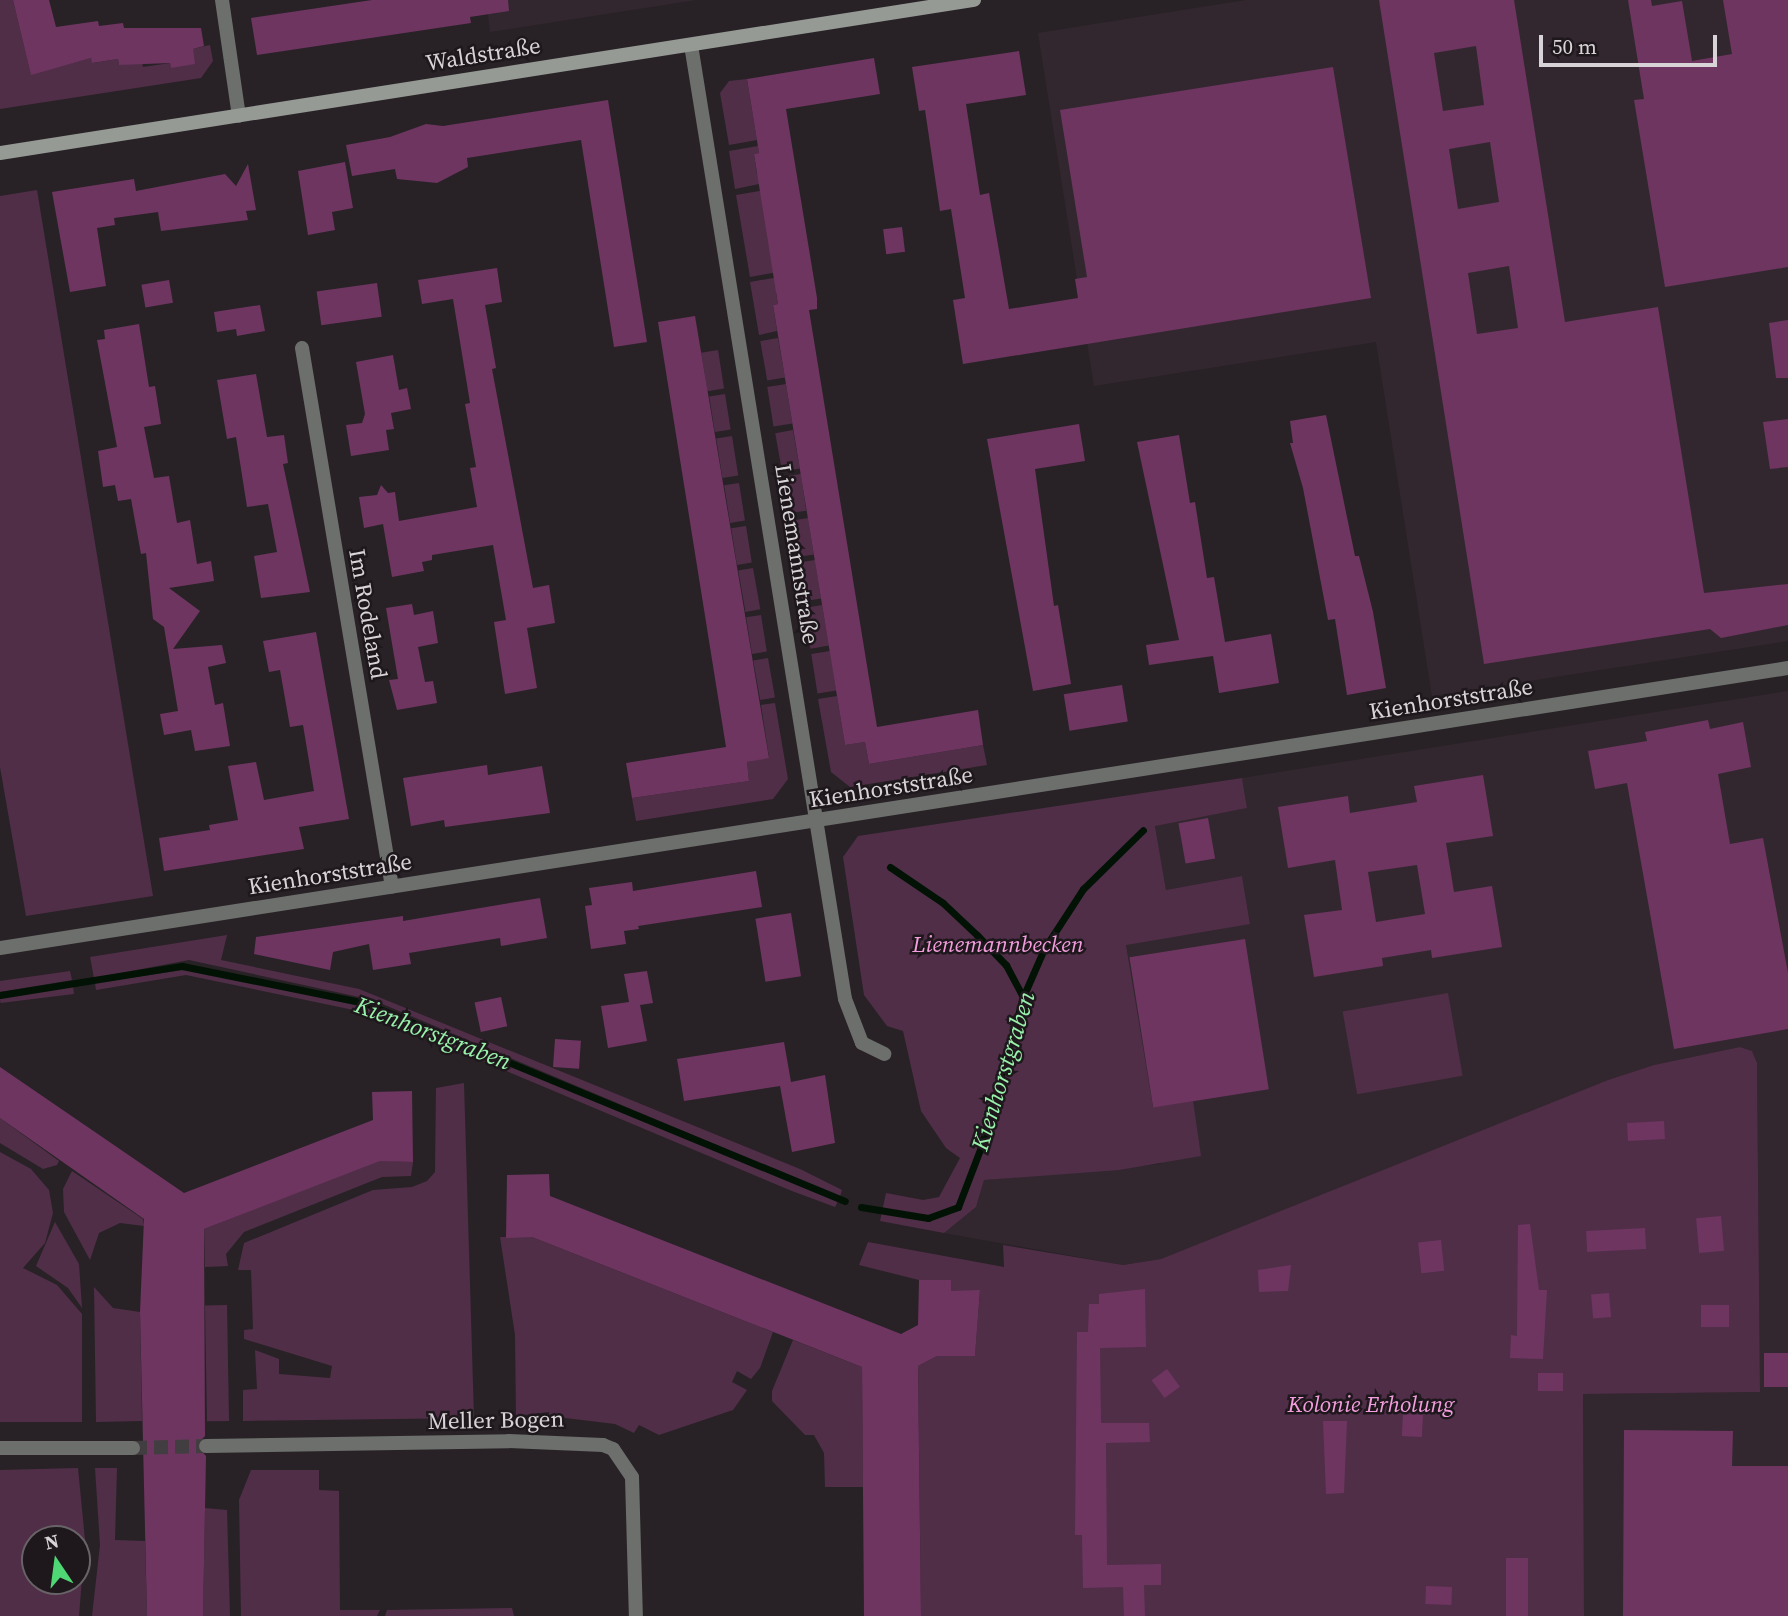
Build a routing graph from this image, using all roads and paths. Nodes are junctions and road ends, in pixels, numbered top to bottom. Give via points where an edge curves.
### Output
1 (222, 0) edge
2 (974, 0) edge
3 (691, 45) junction
4 (239, 116) junction
5 (0, 153) edge
6 (302, 348) dead end
7 (1788, 668) edge
8 (818, 821) junction
9 (393, 887) junction
10 (0, 948) edge
11 (885, 1054) dead end
12 (206, 1446) tunnel mouth
13 (0, 1448) edge
14 (133, 1448) tunnel mouth
15 (636, 1616) edge

1 - 4 street
2 - 3 main road, Waldstraße
3 - 4 main road, Waldstraße
3 - 8 street, Lienemannstraße
4 - 5 main road, Waldstraße
6 - 9 street, Im Rodeland
7 - 8 street, Kienhorststraße
8 - 9 street, Kienhorststraße
8 - 11 street, Lienemannstraße via 845,999 862,1043
9 - 10 street, Kienhorststraße
12 - 15 street, Meller Bogen via 509,1441 603,1445 613,1449 632,1477
13 - 14 street

